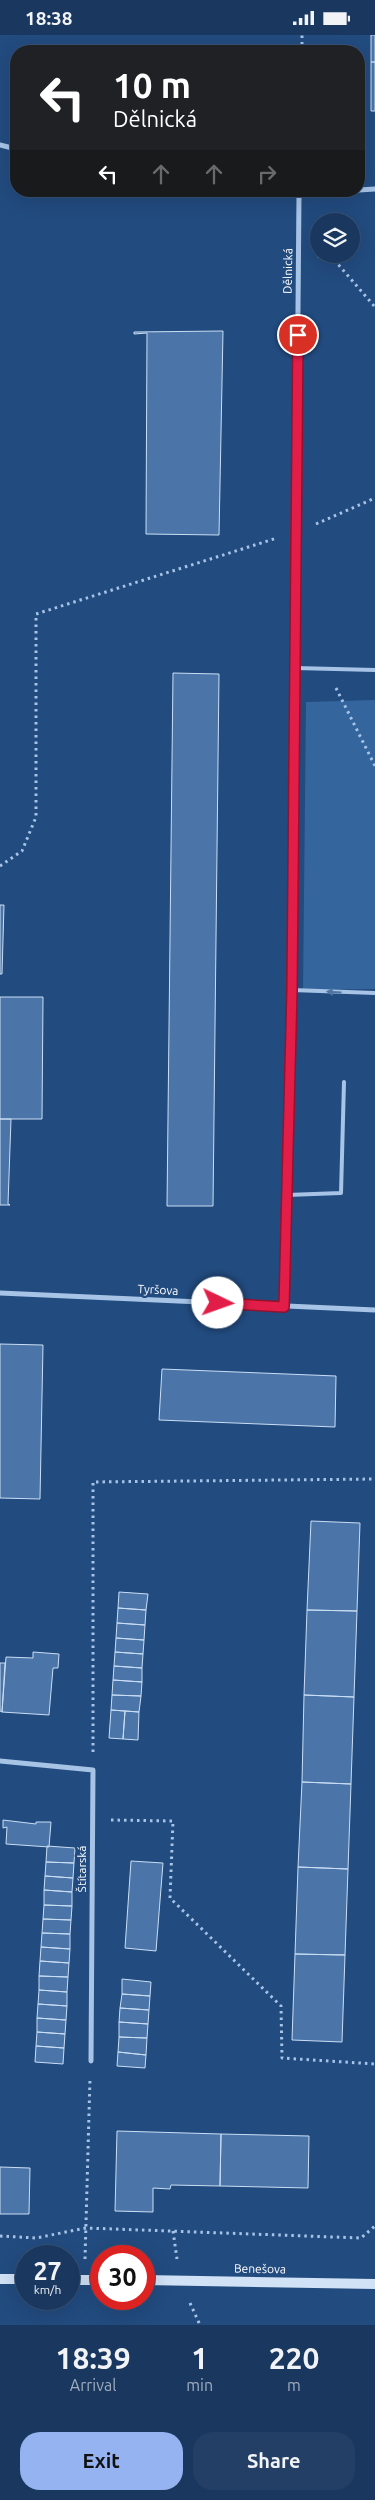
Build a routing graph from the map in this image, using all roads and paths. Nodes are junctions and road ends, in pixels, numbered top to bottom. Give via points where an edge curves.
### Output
1 (299, 197) edge
2 (298, 256) junction
3 (375, 307) edge
4 (375, 498) edge
5 (296, 532) junction
6 (295, 668) junction
7 (326, 668) junction
8 (375, 670) edge
9 (375, 766) edge
10 (0, 866) edge
11 (292, 990) junction
12 (375, 993) edge
13 (344, 1083) dead end
14 (287, 1195) junction
15 (0, 1293) edge
16 (284, 1307) junction
17 (375, 1310) edge
18 (375, 1479) edge
19 (0, 1761) edge
20 (93, 1770) junction
21 (92, 1819) junction
22 (91, 2061) joint
23 (375, 2065) edge
24 (375, 2227) edge
25 (86, 2228) junction
26 (173, 2231) junction
27 (0, 2236) edge
28 (0, 2279) edge
29 (15, 2279) edge
30 (80, 2280) edge
31 (84, 2280) junction
32 (90, 2280) edge
33 (155, 2280) edge
34 (181, 2280) junction
35 (375, 2285) edge

1 - 2 street, Dělnická
2 - 3 path via 330,255
2 - 5 street, Dělnická
4 - 5 path
5 - 6 street, Dělnická
5 - 10 path via 36,614 36,817 22,851
6 - 7 lane
6 - 11 street, Dělnická
7 - 8 lane
7 - 9 path
12 -> 11 lane
11 - 14 street, Dělnická
13 - 14 lane via 341,1193
14 - 16 street, Dělnická
15 - 16 street, Tyršova
16 - 17 street, Tyršova
18 - 20 path via 92,1482
19 - 20 street
20 - 21 street, Štítarská
21 - 22 street, Štítarská
21 - 23 path via 173,1821 170,1899 281,2006 282,2058
22 - 25 path
24 - 26 path via 362,2237
25 - 26 path
25 - 27 path via 36,2238
25 - 31 path
26 - 34 path
28 - 29 street
30 - 31 street
31 - 32 street
33 - 34 street, Benešova
34 - 35 street, Benešova

